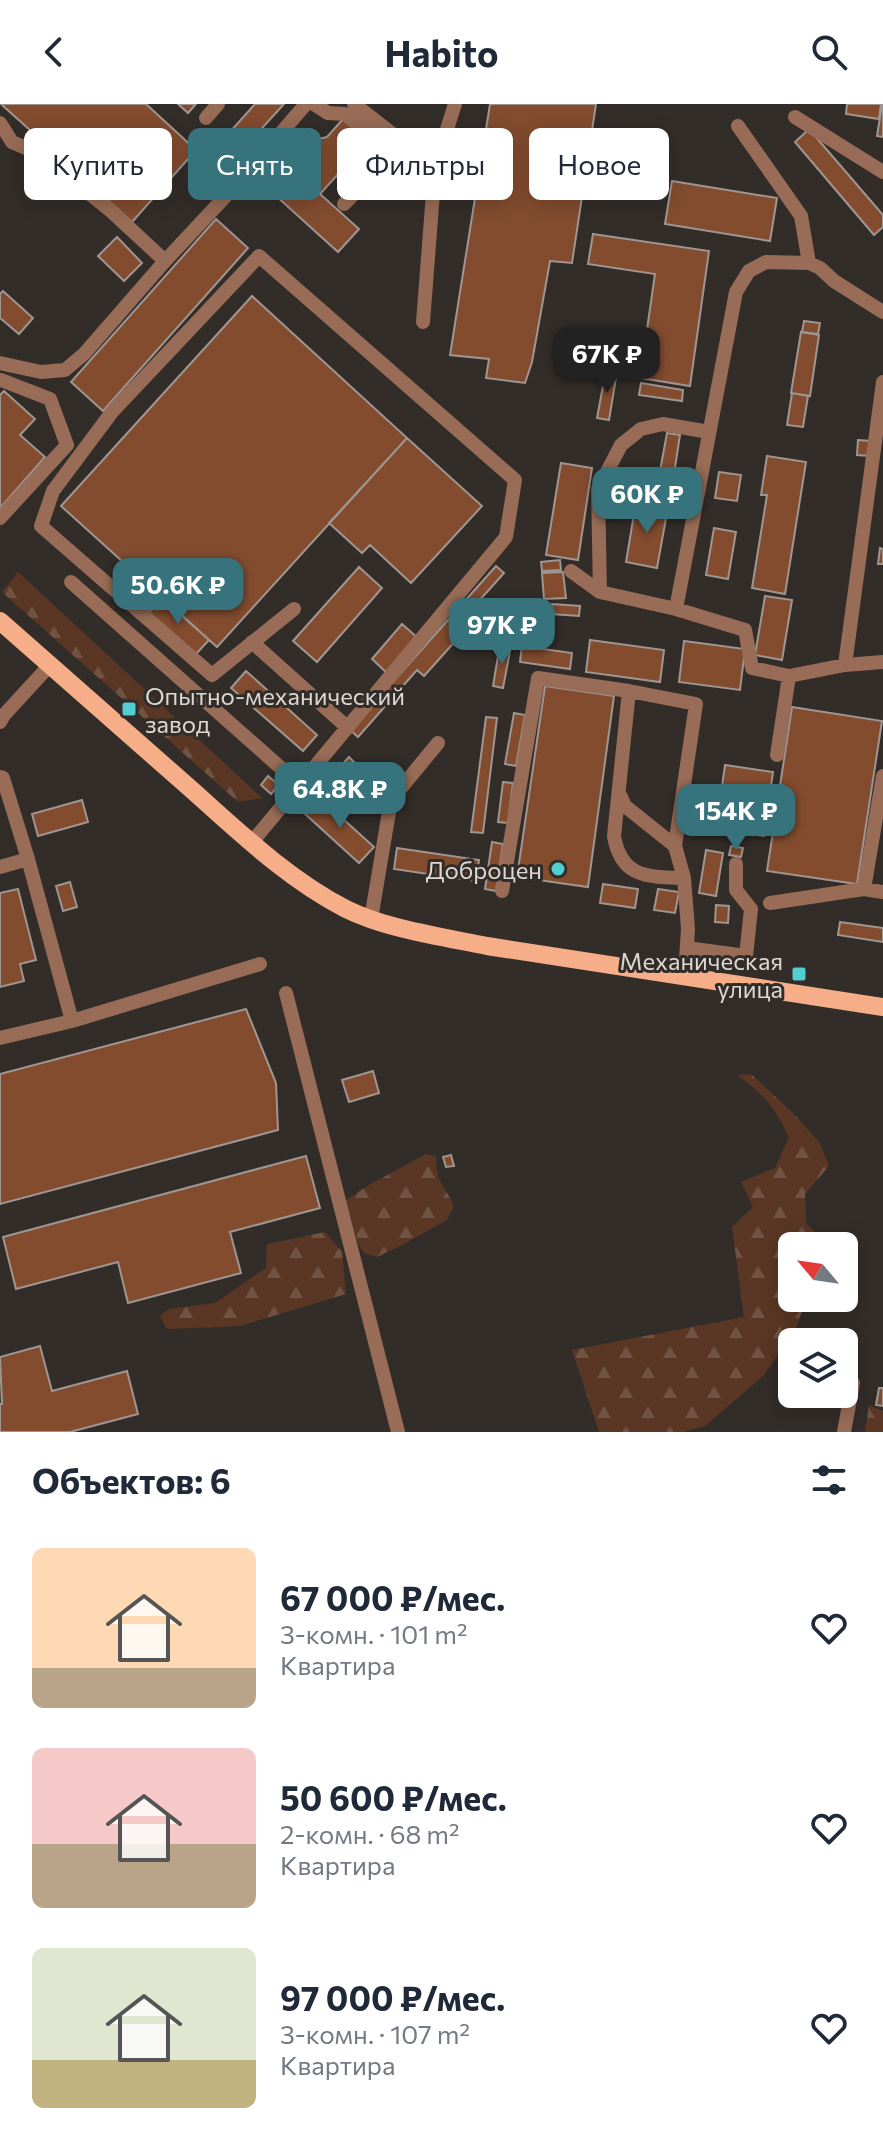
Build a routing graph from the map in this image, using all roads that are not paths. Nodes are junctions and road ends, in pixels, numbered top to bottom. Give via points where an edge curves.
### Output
1 (218, 104) edge
2 (306, 104) edge
3 (314, 104) edge
4 (354, 104) edge
5 (455, 104) edge
6 (795, 117) dead end
7 (206, 118) dead end
8 (0, 123) edge
9 (738, 126) dead end
10 (385, 128) edge
11 (447, 128) edge
12 (883, 172) edge
13 (432, 200) edge
14 (344, 204) dead end
15 (165, 261) junction
16 (809, 263) junction
17 (883, 312) edge
18 (423, 322) dead end
19 (1, 364) edge
20 (1, 381) edge
21 (883, 382) edge
22 (709, 432) junction
23 (0, 518) edge
24 (571, 571) dead end
25 (71, 582) dead end
26 (600, 592) junction
27 (294, 609) dead end
28 (676, 609) junction
29 (0, 621) edge
30 (252, 642) junction
31 (883, 662) edge
32 (50, 665) junction
33 (845, 665) junction
34 (212, 675) junction
35 (789, 676) junction
36 (629, 691) junction
37 (197, 695) junction
38 (0, 722) edge
39 (348, 728) junction
40 (438, 743) dead end
41 (777, 755) dead end
42 (1, 773) edge
43 (883, 776) edge
44 (300, 785) junction
45 (620, 795) junction
46 (252, 842) junction
47 (675, 846) junction
48 (28, 859) junction
49 (736, 864) dead end
50 (0, 867) edge
51 (684, 878) junction
52 (864, 889) junction
53 (502, 891) dead end
54 (883, 892) edge
55 (770, 903) dead end
56 (371, 919) junction
57 (687, 948) junction
58 (260, 964) dead end
59 (685, 975) junction
60 (286, 993) dead end
61 (883, 1007) edge
62 (72, 1021) junction
63 (0, 1038) edge
64 (848, 1408) edge
65 (398, 1432) edge
66 (844, 1432) edge

1 - 7 lane
2 - 15 lane
3 - 14 lane via 328,113 345,114 387,148 371,177
4 - 10 lane
5 - 11 lane
6 - 12 lane
8 - 15 lane via 12,142 40,154
9 - 16 lane via 801,216
13 - 18 lane
15 - 19 lane via 65,370 41,372
16 - 17 lane
16 - 22 lane via 766,262 749,271 736,292
19 - 20 lane
20 - 23 lane via 50,399 67,445
21 - 33 lane
22 - 26 lane via 663,424 641,429 621,445 598,489
22 - 28 lane
24 - 26 lane
25 - 37 lane
26 - 28 lane
27 - 30 lane
28 - 35 lane via 745,630 752,668
29 - 32 main road
30 - 34 lane
30 - 39 lane
31 - 33 lane
32 - 38 lane
32 - 46 main road
33 - 35 lane
34 - 37 lane
34 - 39 lane via 41,526 53,491 112,412 259,256 515,480 506,537
35 - 41 lane
36 - 45 lane
36 - 47 lane via 696,704
36 - 53 lane via 538,678
37 - 44 lane
39 - 44 lane
40 - 56 lane via 391,800
42 - 48 lane
43 - 52 lane
44 - 46 lane
45 - 47 lane via 625,806
45 - 51 lane via 617,853 631,869 650,877
46 - 56 main road via 307,887
47 - 51 lane
48 - 50 lane
48 - 62 lane
49 - 57 lane via 736,890 751,909 746,956
51 - 57 lane
52 - 54 lane
52 - 55 lane
56 - 59 main road via 473,943
57 - 59 lane
58 - 62 lane
59 - 61 main road
60 - 65 lane
62 - 63 lane
64 - 66 lane

